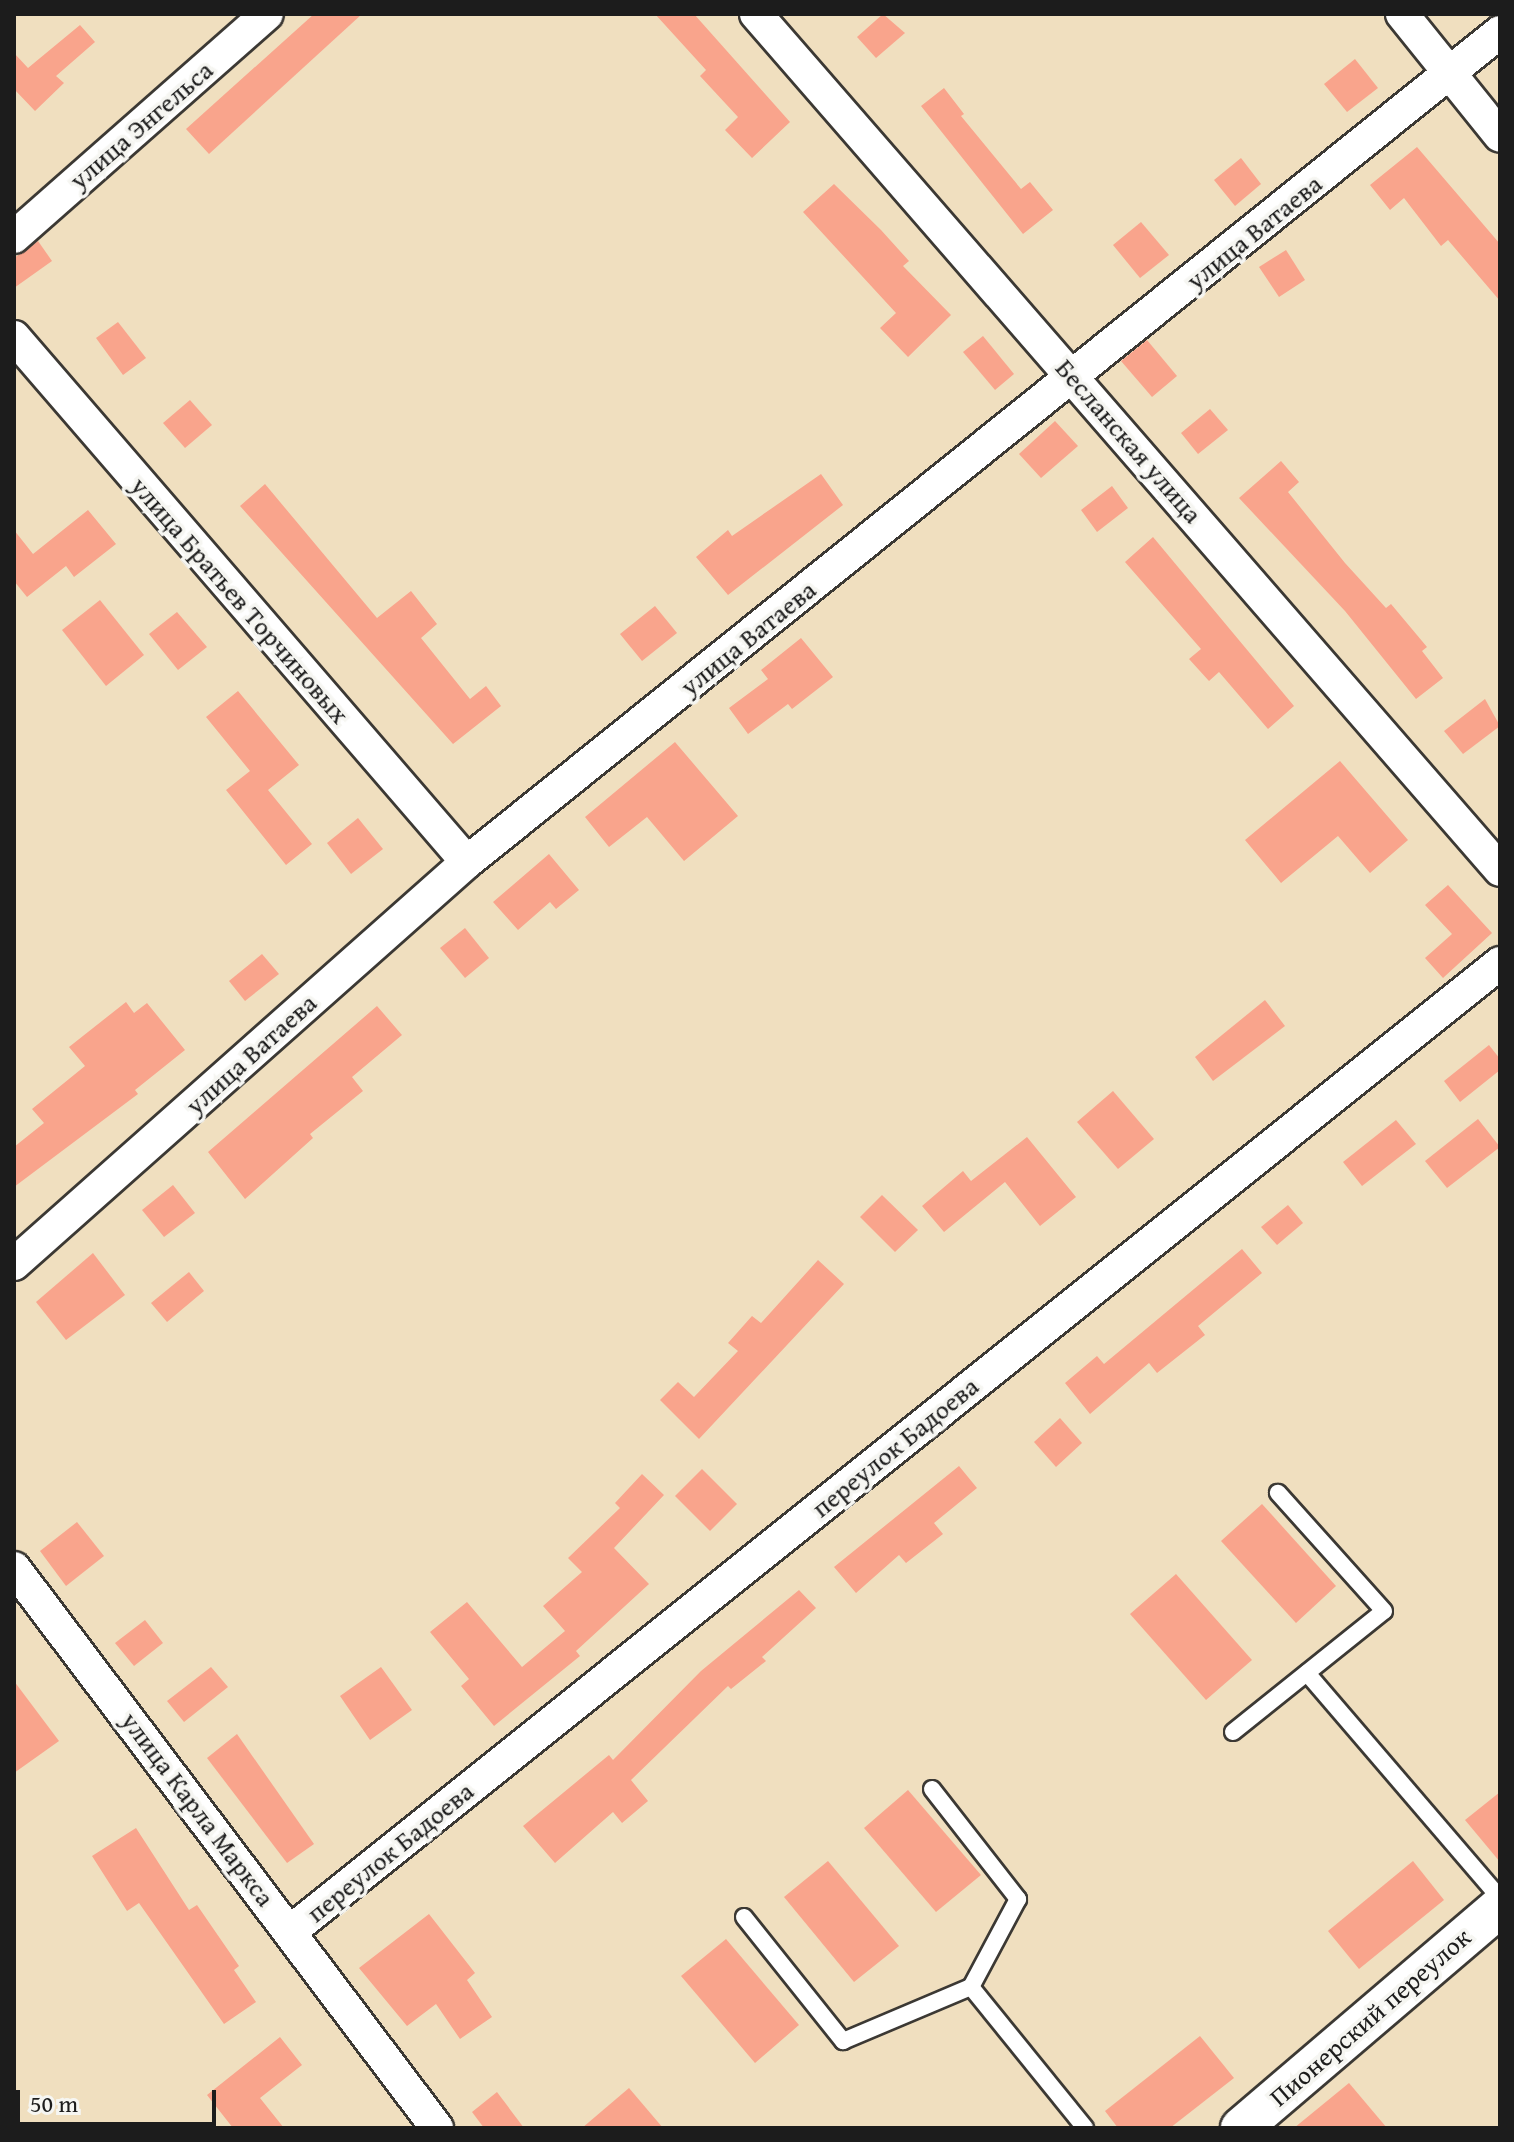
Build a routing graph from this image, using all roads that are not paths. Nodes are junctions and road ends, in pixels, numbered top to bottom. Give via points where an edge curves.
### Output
1 (267, 14) edge
2 (756, 14) edge
3 (1402, 14) edge
4 (1500, 32) edge
5 (1450, 73) junction
6 (1500, 136) edge
7 (14, 237) edge
8 (14, 337) edge
9 (1074, 378) junction
10 (467, 862) junction
11 (1500, 870) edge
12 (1500, 963) edge
13 (14, 1264) edge
14 (1278, 1493) dead end
15 (14, 1568) edge
16 (1307, 1673) junction
17 (1233, 1732) dead end
18 (932, 1789) dead end
19 (1498, 1911) edge
20 (744, 1917) dead end
21 (291, 1931) junction
22 (971, 1987) junction
23 (437, 2128) edge
24 (1085, 2128) edge
25 (1241, 2128) edge

1 - 7 street, улица Энгельса
2 - 9 street, Бесланская улица
3 - 5 street
4 - 5 street, улица Ватаева
5 - 6 street
5 - 9 street, улица Ватаева
8 - 10 street, улица Братьев Торчиновых
9 - 10 street, улица Ватаева
9 - 11 street, Бесланская улица
10 - 13 street, улица Ватаева
12 - 21 street, переулок Бадоева
14 - 16 lane via 1384,1611
15 - 21 street, улица Карла Маркса
16 - 17 lane
16 - 19 lane
18 - 22 lane via 1018,1899
19 - 25 street, Пионерский переулок
20 - 22 lane via 843,2041
21 - 23 street, улица Карла Маркса
22 - 24 lane

